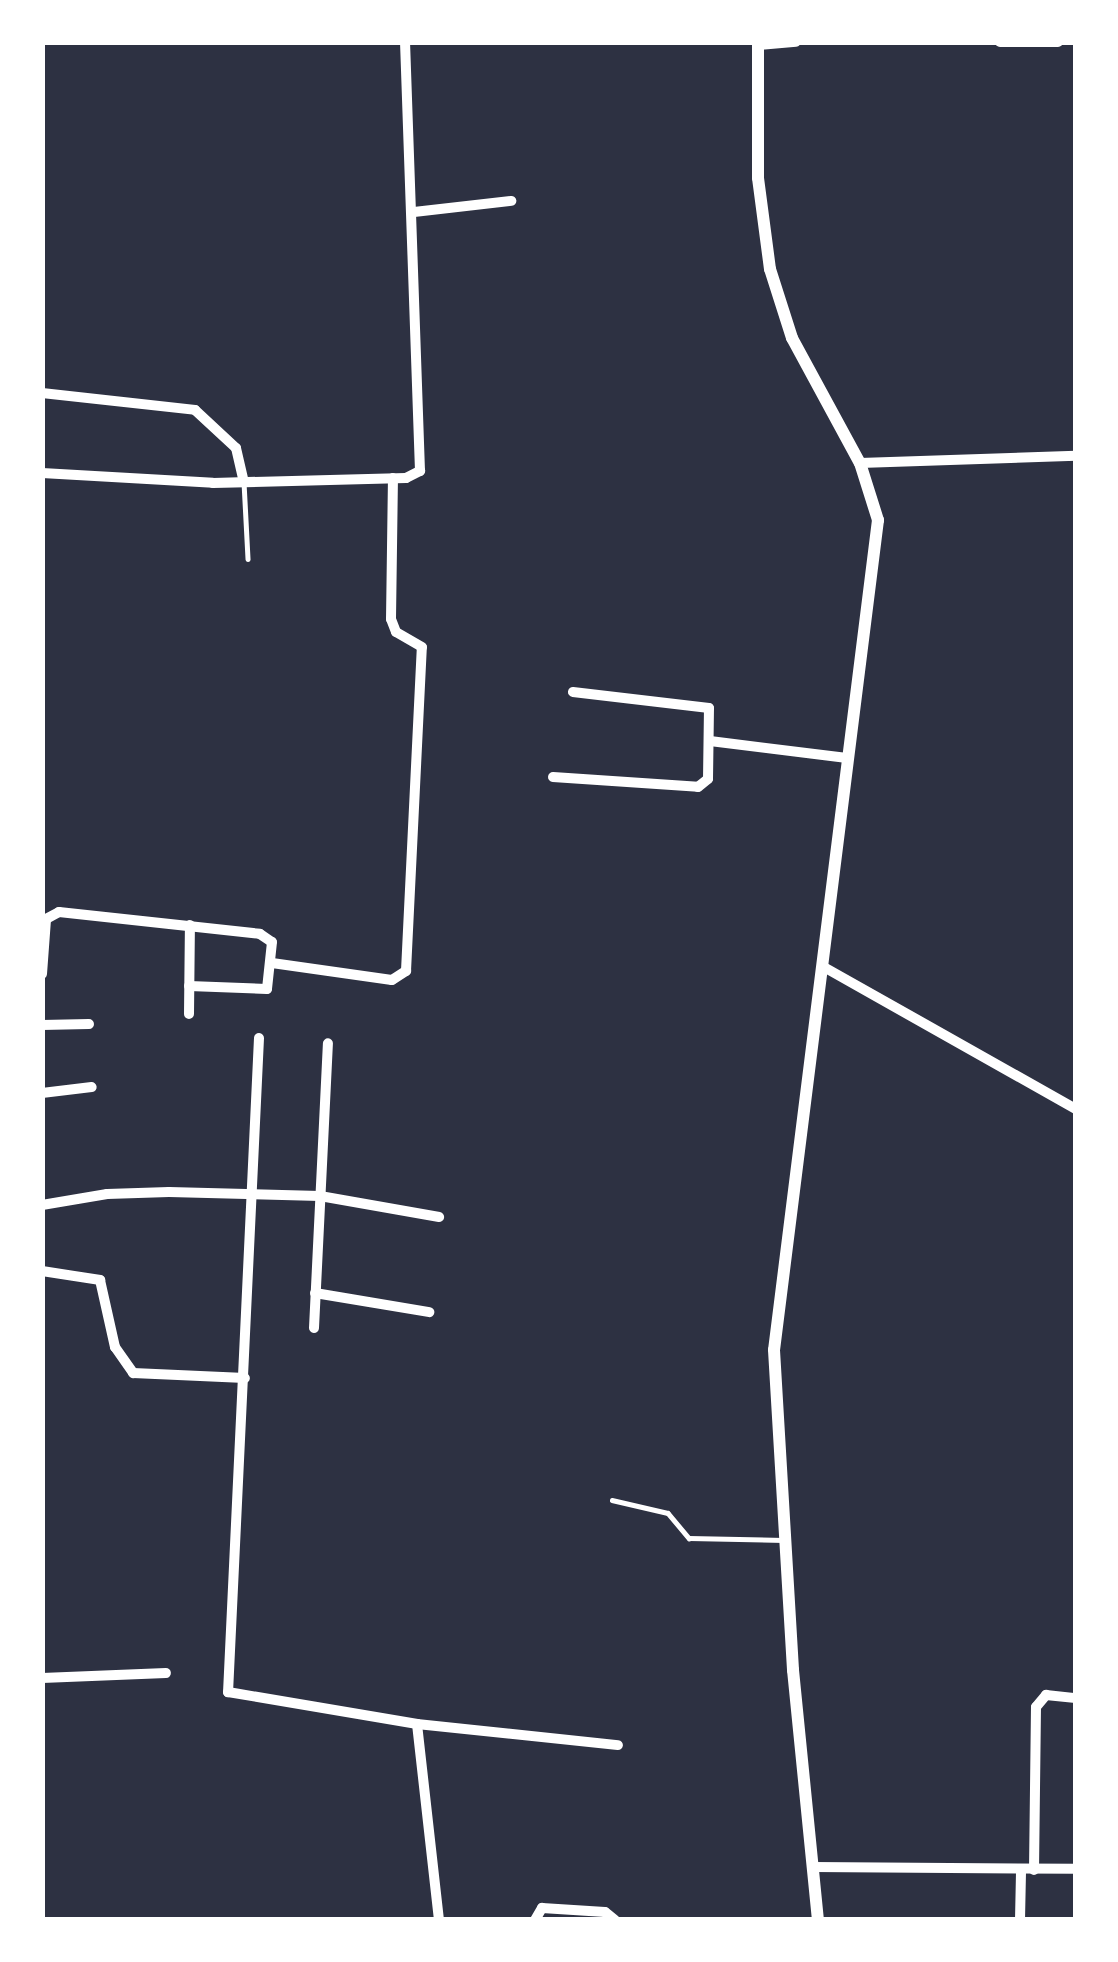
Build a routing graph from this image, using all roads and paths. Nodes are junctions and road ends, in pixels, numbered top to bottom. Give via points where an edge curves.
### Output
1 (405, 42) edge
2 (796, 42) edge
3 (1000, 42) edge
4 (1058, 42) edge
5 (758, 43) edge
6 (511, 201) dead end
7 (414, 212) junction
8 (42, 393) edge
9 (1076, 456) edge
10 (860, 463) junction
11 (42, 472) edge
12 (393, 478) junction
13 (244, 482) junction
14 (248, 559) dead end
15 (573, 692) dead end
16 (710, 741) junction
17 (847, 758) junction
18 (553, 777) dead end
19 (190, 926) junction
20 (272, 963) junction
21 (822, 966) junction
22 (42, 974) edge
23 (190, 986) junction
24 (189, 1014) dead end
25 (89, 1024) dead end
26 (42, 1025) edge
27 (260, 1038) dead end
28 (328, 1043) dead end
29 (92, 1088) dead end
30 (42, 1093) edge
31 (1076, 1109) edge
32 (254, 1194) junction
33 (320, 1196) junction
34 (42, 1205) edge
35 (439, 1217) dead end
36 (42, 1270) edge
37 (315, 1293) junction
38 (429, 1312) dead end
39 (314, 1328) dead end
40 (245, 1378) junction
41 (612, 1500) dead end
42 (785, 1540) junction
43 (166, 1673) dead end
44 (42, 1678) edge
45 (1076, 1698) edge
46 (417, 1724) junction
47 (618, 1745) dead end
48 (813, 1868) junction
49 (1076, 1869) edge
50 (1028, 1871) junction
51 (439, 1920) edge
52 (536, 1920) edge
53 (615, 1920) edge
54 (818, 1920) edge
55 (1020, 1920) edge

1 - 7 street
2 - 5 street
3 - 4 street
5 - 10 street via 758,178 770,269 791,338
6 - 7 street
7 - 12 street via 422,463 415,476
8 - 13 street via 195,410 236,448
9 - 10 street
10 - 17 street via 878,520
11 - 13 street
12 - 13 street
12 - 20 street via 392,626 422,646 406,971 392,980
13 - 14 lane
15 - 16 street via 703,706 712,714
16 - 17 street
16 - 18 street via 705,786
17 - 21 street
19 - 20 street via 268,936
19 - 22 street via 51,913
19 - 23 street
20 - 23 street via 271,983 260,991
21 - 31 street
21 - 42 street via 774,1350
23 - 24 street
25 - 26 street
27 - 32 street
28 - 33 street
29 - 30 street
32 - 33 street
32 - 34 street via 133,1192
32 - 40 street
33 - 35 street
33 - 37 street
36 - 40 street via 100,1280 115,1347 133,1373
37 - 38 street
37 - 39 street
40 - 46 street via 228,1692
41 - 42 lane via 668,1513 689,1538
42 - 48 street
43 - 44 street
45 - 50 street via 1046,1695 1036,1707
46 - 47 street
46 - 51 street
48 - 50 street
48 - 54 street
49 - 50 street
50 - 55 street
52 - 53 street via 542,1908 605,1912

